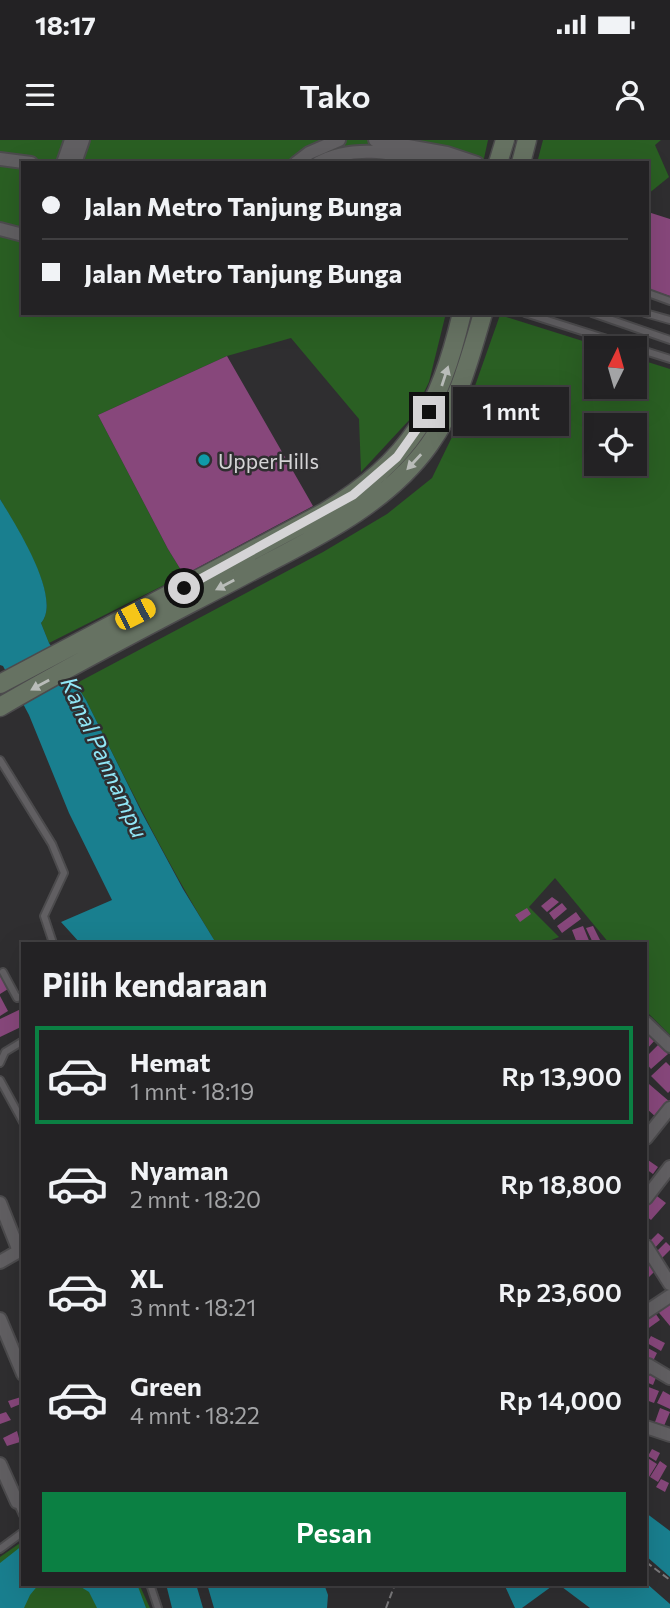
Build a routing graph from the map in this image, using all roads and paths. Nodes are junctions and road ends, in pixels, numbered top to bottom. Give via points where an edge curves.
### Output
1 (71, 140) edge
2 (83, 140) edge
3 (339, 140) edge
4 (375, 140) edge
5 (451, 140) edge
6 (505, 140) edge
7 (527, 140) edge
8 (0, 159) edge
9 (444, 160) edge
10 (65, 161) edge
11 (76, 161) edge
12 (299, 161) edge
13 (322, 161) edge
14 (499, 161) edge
15 (522, 161) edge
16 (21, 162) edge
17 (0, 229) edge
18 (21, 234) edge
19 (649, 293) edge
20 (670, 301) edge
21 (649, 314) edge
22 (461, 315) edge
23 (482, 315) edge
24 (531, 315) edge
25 (616, 317) edge
26 (668, 318) edge
27 (670, 340) edge
28 (670, 359) edge
29 (0, 684) edge
30 (4, 704) edge
31 (0, 760) edge
32 (53, 942) edge
33 (3, 972) dead end
34 (21, 996) edge
35 (647, 1025) edge
36 (21, 1042) edge
37 (670, 1046) edge
38 (0, 1063) edge
39 (0, 1080) edge
40 (670, 1108) edge
41 (21, 1118) edge
42 (647, 1137) edge
43 (670, 1167) edge
44 (647, 1197) edge
45 (0, 1203) edge
46 (647, 1248) edge
47 (21, 1255) edge
48 (0, 1262) edge
49 (669, 1282) edge
50 (670, 1296) edge
51 (647, 1311) edge
52 (0, 1319) edge
53 (647, 1368) edge
54 (21, 1369) edge
55 (670, 1378) edge
56 (647, 1427) edge
57 (670, 1435) edge
58 (0, 1464) edge
59 (17, 1487) edge
60 (18, 1504) joint
61 (21, 1511) edge
62 (21, 1533) edge
63 (0, 1549) edge
64 (647, 1563) edge
65 (670, 1580) edge
66 (151, 1586) edge
67 (394, 1586) edge
68 (158, 1608) edge
69 (386, 1608) edge

1 - 10 street
2 - 11 street
3 - 12 street
4 - 9 street
5 - 9 street
6 - 14 main road
7 - 15 main road
8 - 16 street
9 - 13 street via 376,151 340,152
17 - 18 street
19 - 20 lane
21 - 26 lane
29 -> 22 main road via 313,512 353,495 374,479 414,435 440,390
23 -> 30 main road via 453,407 428,447 370,505
24 - 28 lane
25 - 27 lane
31 - 32 lane via 52,844 64,873 44,916
33 - 34 lane via 17,998
35 - 37 street
36 - 38 lane via 5,1052
39 - 41 lane
40 - 42 street
43 - 44 street
45 - 47 street
46 - 49 street
47 - 48 street
50 - 51 street
52 - 54 street
53 - 55 street
56 - 57 street
58 - 59 street
59 - 60 street
60 - 61 lane
62 - 63 lane
64 - 65 path
66 - 68 lane
67 - 69 path

